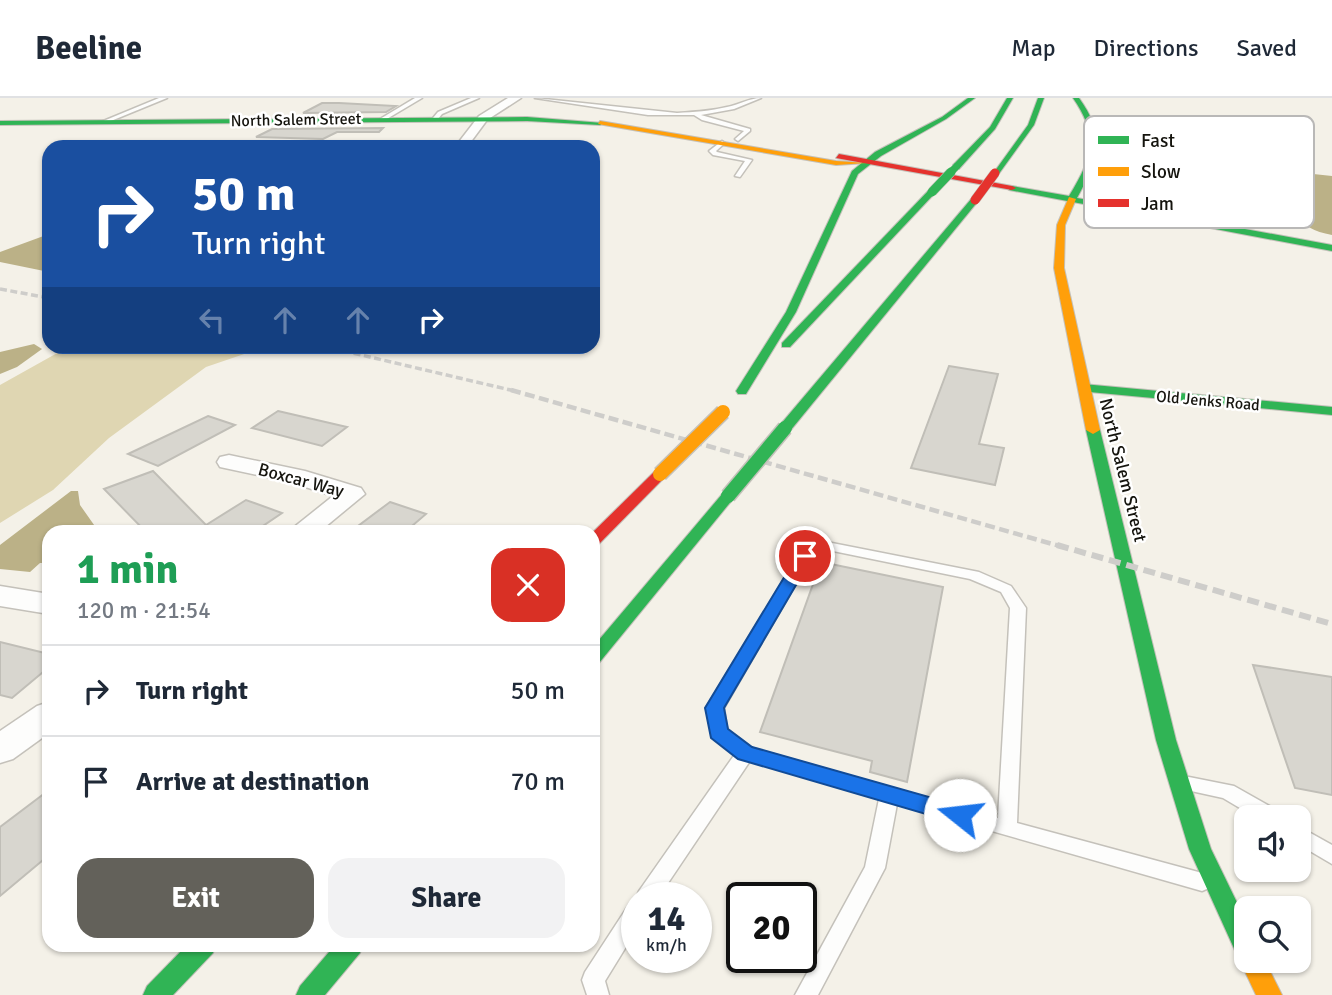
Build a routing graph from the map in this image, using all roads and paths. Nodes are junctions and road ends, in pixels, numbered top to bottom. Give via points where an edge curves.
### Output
1 (163, 98) edge
2 (419, 98) edge
3 (476, 98) edge
4 (516, 98) edge
5 (538, 98) edge
6 (758, 98) edge
7 (972, 98) edge
8 (1010, 98) edge
9 (1041, 98) edge
10 (1076, 98) edge
11 (564, 99) edge
12 (692, 112) junction
13 (1091, 116) edge
14 (383, 118) junction
15 (436, 118) junction
16 (483, 118) junction
17 (104, 122) junction
18 (592, 122) junction
19 (0, 124) edge
20 (466, 140) edge
21 (730, 141) junction
22 (863, 163) junction
23 (1084, 175) edge
24 (738, 176) dead end
25 (1072, 199) junction
26 (1084, 201) edge
27 (1226, 228) edge
28 (1332, 248) edge
29 (1083, 388) junction
30 (742, 391) junction
31 (1332, 411) edge
32 (229, 462) dead end
33 (311, 525) edge
34 (600, 534) edge
35 (0, 596) edge
36 (42, 603) edge
37 (600, 651) edge
38 (42, 720) edge
39 (0, 749) edge
40 (746, 753) junction
41 (1179, 782) junction
42 (889, 794) junction
43 (1251, 805) edge
44 (1007, 828) junction
45 (1311, 842) edge
46 (1332, 855) edge
47 (657, 882) edge
48 (1217, 886) junction
49 (1234, 922) edge
50 (621, 935) edge
51 (197, 952) edge
52 (345, 952) edge
53 (1258, 973) edge
54 (156, 995) edge
55 (309, 995) edge
56 (598, 995) edge
57 (806, 995) edge
58 (1269, 995) edge

1 - 17 lane
2 - 14 lane
3 - 15 lane
4 - 16 street
5 - 11 lane
6 - 12 lane
7 - 22 main road
8 - 30 main road, bridge via 993,128
9 - 37 main road, bridge via 1031,125 975,200
10 - 13 main road
11 - 12 lane via 617,111
12 - 21 lane via 748,130
14 - 15 main road, North Salem Street
14 - 17 main road, North Salem Street
15 - 16 main road, North Salem Street
16 - 18 main road, North Salem Street
16 - 20 street
17 - 19 main road, North Salem Street
18 - 21 main road, North Salem Street
18 - 21 main road, North Salem Street via 629,122
21 - 22 main road, North Salem Street via 836,163
21 - 24 lane via 712,151 749,160
22 - 25 main road, North Salem Street
22 - 30 main road via 791,312
23 - 25 main road
25 - 26 main road
25 - 29 main road, North Salem Street via 1061,225 1059,268
27 - 28 main road
29 - 31 main road, Old Jenks Road
29 - 41 main road, North Salem Street
30 - 34 main road, bridge
32 - 33 street, Boxcar Way via 352,494
35 - 36 street
38 - 39 street
40 - 42 lane
40 - 44 lane via 719,732 715,708 805,556 832,547 974,575 1006,589 1018,608
40 - 47 lane
41 - 43 lane via 1227,791
41 - 48 main road, North Salem Street
42 - 44 lane
42 - 57 lane via 875,868
44 - 48 lane
45 - 46 lane
48 - 49 main road, North Salem Street
50 - 56 lane via 593,980
51 - 54 main road
52 - 55 main road
53 - 58 main road

